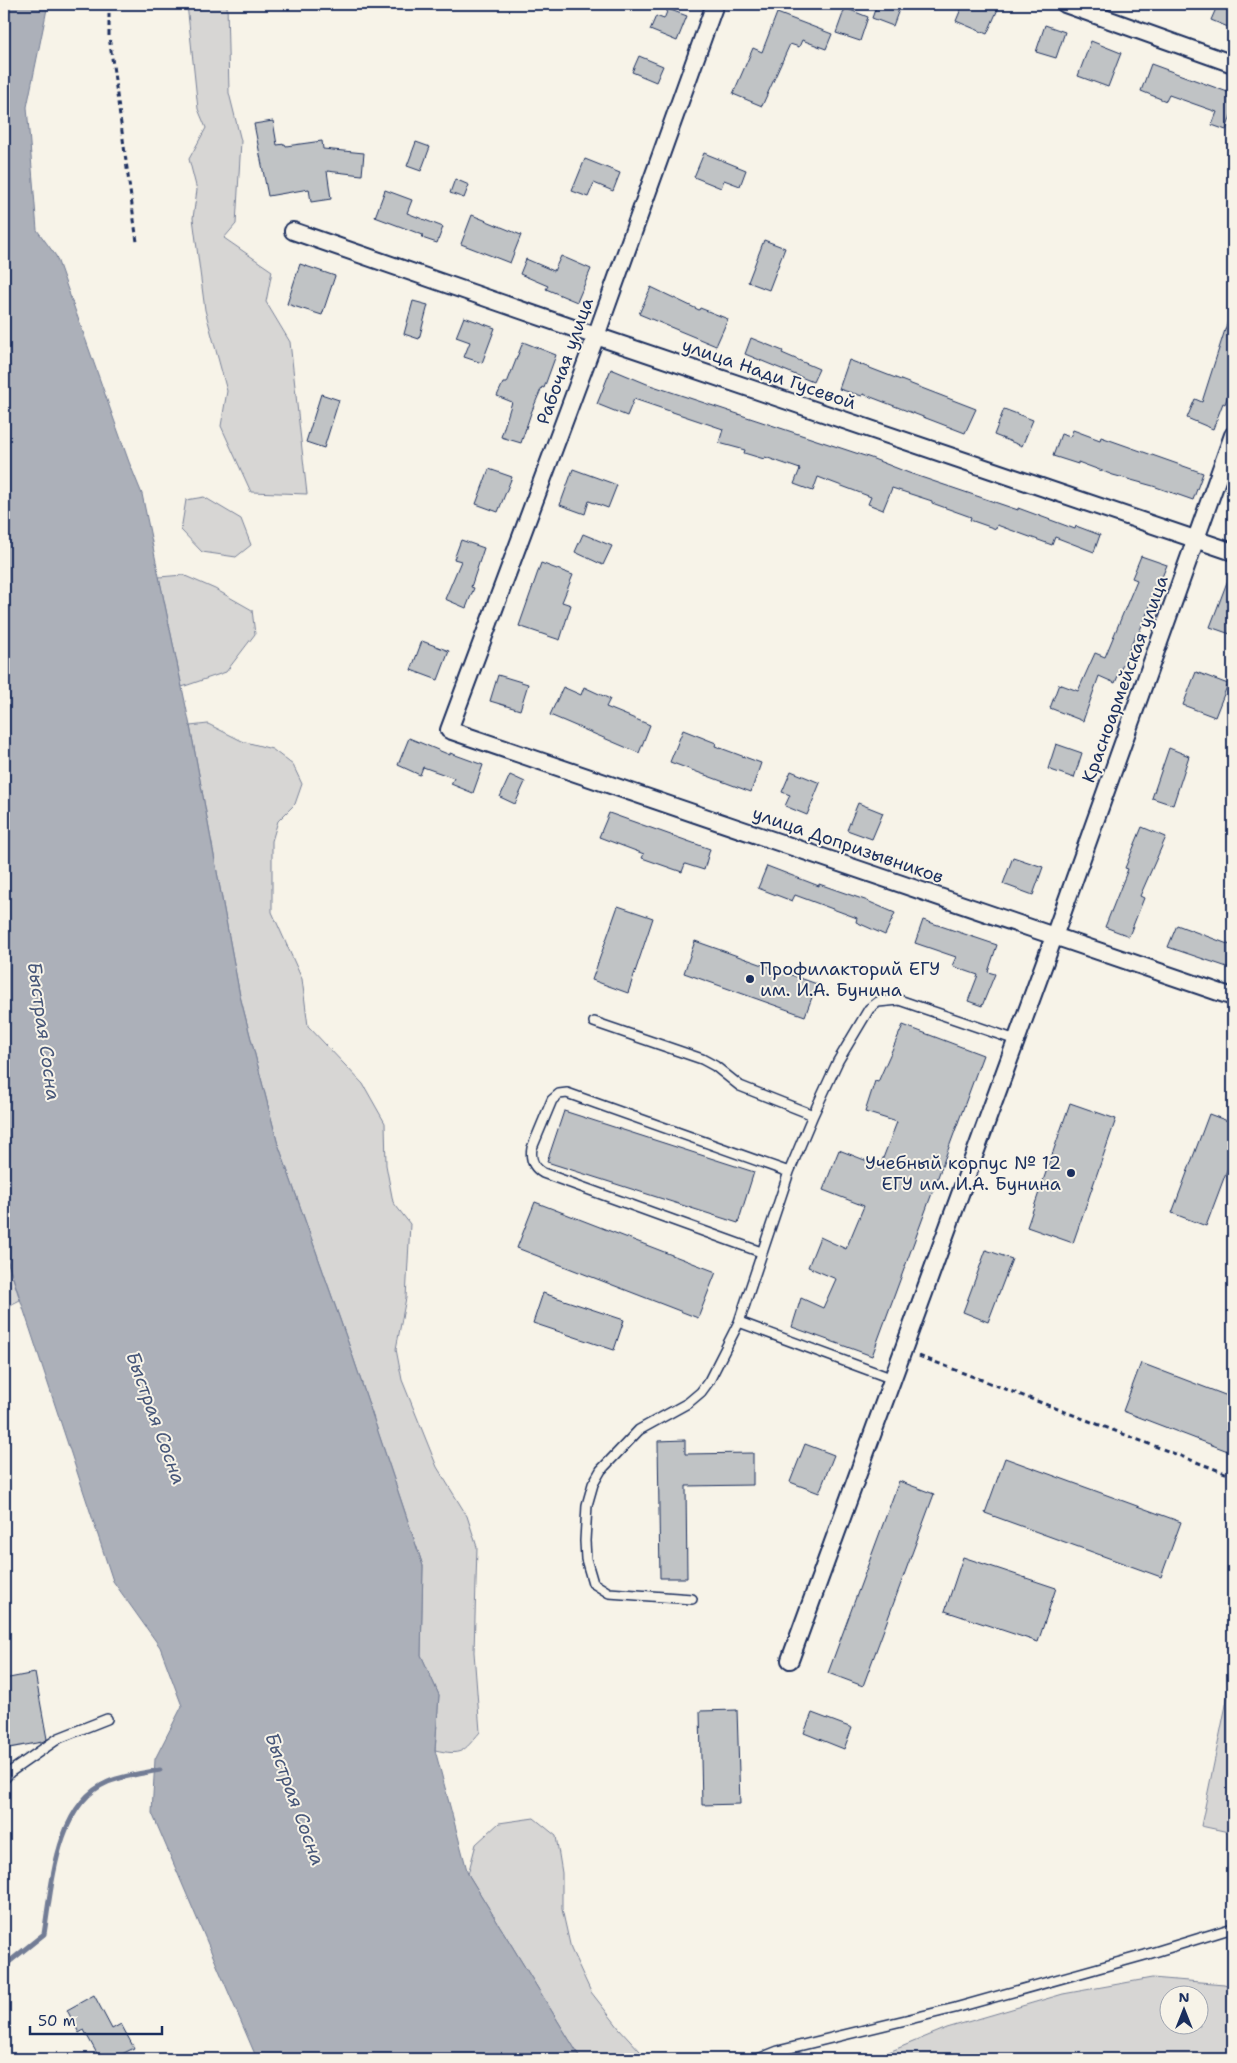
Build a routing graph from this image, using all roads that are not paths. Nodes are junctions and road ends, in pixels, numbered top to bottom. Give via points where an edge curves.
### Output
1 (715, 4) edge
2 (1065, 4) edge
3 (1233, 64) edge
4 (293, 231) dead end
5 (596, 336) junction
6 (1233, 435) edge
7 (1196, 540) junction
8 (1233, 552) edge
9 (449, 730) joint
10 (1054, 936) junction
11 (1233, 997) edge
12 (594, 1022) dead end
13 (1016, 1040) junction
14 (813, 1115) junction
15 (789, 1172) junction
16 (761, 1252) junction
17 (739, 1322) junction
18 (893, 1379) junction
19 (692, 1599) dead end
20 (790, 1660) dead end
21 (107, 1719) dead end
22 (4, 1779) edge
23 (1233, 1928) edge
24 (758, 2059) edge

1 - 5 street, Рабочая улица
2 - 3 street
4 - 5 street, улица Нади Гусевой
5 - 7 street, улица Нади Гусевой
5 - 9 street, Рабочая улица
6 - 7 street, Красноармейская улица
7 - 8 street, улица Нади Гусевой
7 - 10 street, Красноармейская улица
9 - 10 street, улица Допризывников
10 - 11 street, улица Допризывников
10 - 13 street, Красноармейская улица
12 - 14 lane via 702,1059 740,1086
13 - 14 lane via 911,1002 878,1002 869,1008 838,1061
13 - 18 street, Красноармейская улица
14 - 15 lane
15 - 16 lane
15 - 16 lane via 567,1093 552,1100 532,1148 534,1165 543,1173
16 - 17 lane
17 - 18 lane
17 - 19 lane via 709,1381 700,1392 688,1404 639,1430 601,1470 587,1505 586,1559 597,1588 609,1593
18 - 20 street, Красноармейская улица
21 - 22 lane via 59,1738
23 - 24 lane via 955,2008 778,2051

